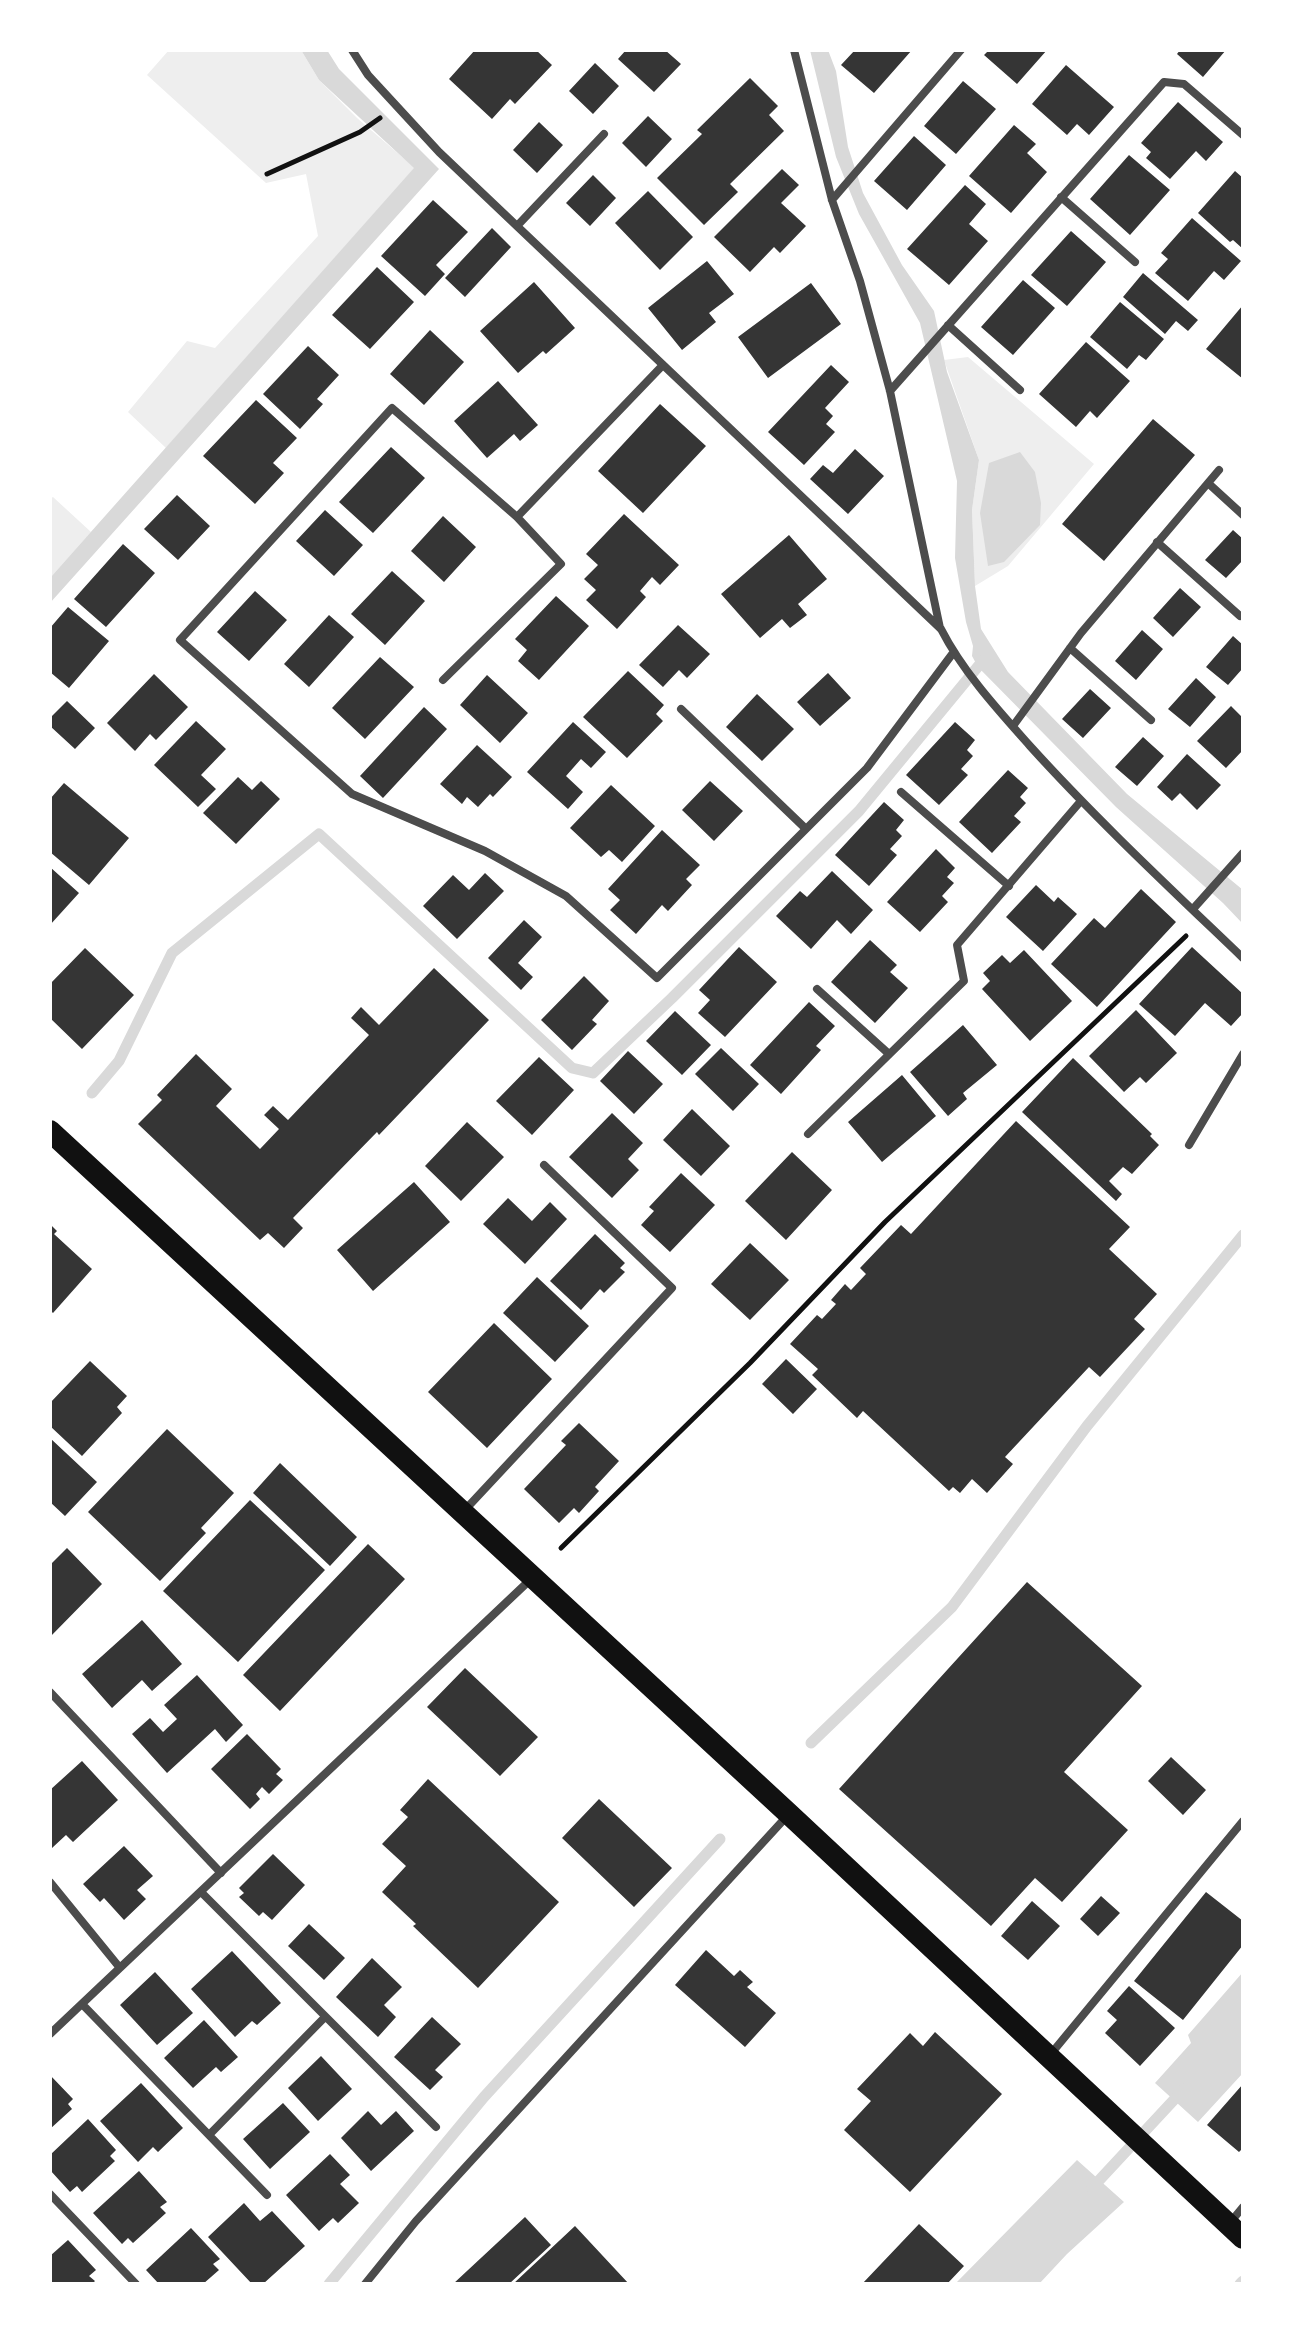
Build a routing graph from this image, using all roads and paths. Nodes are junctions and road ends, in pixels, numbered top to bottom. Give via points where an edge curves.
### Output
1 (352, 50) edge
2 (794, 50) edge
3 (961, 50) edge
4 (385, 114) dead end
5 (1243, 120) edge
6 (1235, 129) junction
7 (604, 134) dead end
8 (1243, 135) edge
9 (267, 174) dead end
10 (1061, 197) junction
11 (832, 200) junction
12 (517, 226) junction
13 (1135, 262) dead end
14 (948, 325) junction
15 (662, 366) junction
16 (1020, 390) dead end
17 (890, 391) junction
18 (1219, 470) dead end
19 (1208, 483) junction
20 (1243, 515) edge
21 (517, 517) junction
22 (1157, 542) junction
23 (1240, 616) dead end
24 (941, 629) junction
25 (1070, 648) junction
26 (953, 653) junction
27 (443, 680) dead end
28 (681, 709) dead end
29 (1151, 720) dead end
30 (1013, 726) junction
31 (901, 792) dead end
32 (1080, 802) junction
33 (806, 829) junction
34 (1243, 853) edge
35 (1009, 886) junction
36 (1193, 909) junction
37 (1203, 920) junction
38 (1243, 958) edge
39 (817, 989) dead end
40 (889, 1054) junction
41 (1243, 1054) edge
42 (50, 1131) edge
43 (808, 1134) dead end
44 (1189, 1145) dead end
45 (544, 1165) dead end
46 (462, 1513) junction
47 (561, 1548) dead end
48 (532, 1578) junction
49 (50, 1692) edge
50 (789, 1814) junction
51 (1243, 1821) edge
52 (221, 1873) junction
53 (50, 1882) edge
54 (201, 1892) junction
55 (120, 1968) junction
56 (82, 2004) junction
57 (325, 2017) junction
58 (50, 2034) edge
59 (1050, 2056) junction
60 (436, 2127) dead end
61 (209, 2135) junction
62 (50, 2194) edge
63 (267, 2195) dead end
64 (1239, 2227) edge
65 (136, 2284) edge
66 (365, 2284) edge

1 - 12 street via 368,75 439,152
2 - 11 street
3 - 11 street
4 - 9 path via 360,132
5 - 6 street
6 - 8 street
6 - 10 street via 1184,84 1164,82
7 - 12 street
10 - 13 street
10 - 14 street
11 - 17 street
12 - 15 street
14 - 16 street
14 - 17 street
15 - 21 street
15 - 24 street
17 - 24 street
18 - 19 street
19 - 20 street
19 - 22 street
21 - 27 street via 561,564
21 - 33 street via 392,408 180,640 352,794 485,851 566,896 657,978
22 - 23 street
22 - 25 street
24 - 26 street
25 - 29 street
25 - 30 street
26 - 30 street
26 - 33 street via 867,768
28 - 33 street
30 - 32 street
31 - 35 street
32 - 35 street
32 - 36 street
34 - 36 street
35 - 40 street via 957,945 964,981
36 - 37 street
37 - 38 street
37 - 47 path via 885,1222
39 - 40 street
40 - 43 street
41 - 44 street
42 - 46 highway
45 - 46 street via 672,1288
46 - 48 highway
48 - 50 highway
48 - 52 street
49 - 52 street
50 - 59 highway
50 - 66 street via 416,2221
51 - 59 street
52 - 54 street
53 - 55 street
54 - 55 street
54 - 57 street
55 - 56 street
56 - 58 street
56 - 61 street
57 - 60 street
57 - 61 street
59 - 64 highway via 1161,2162
61 - 63 street
62 - 65 street

